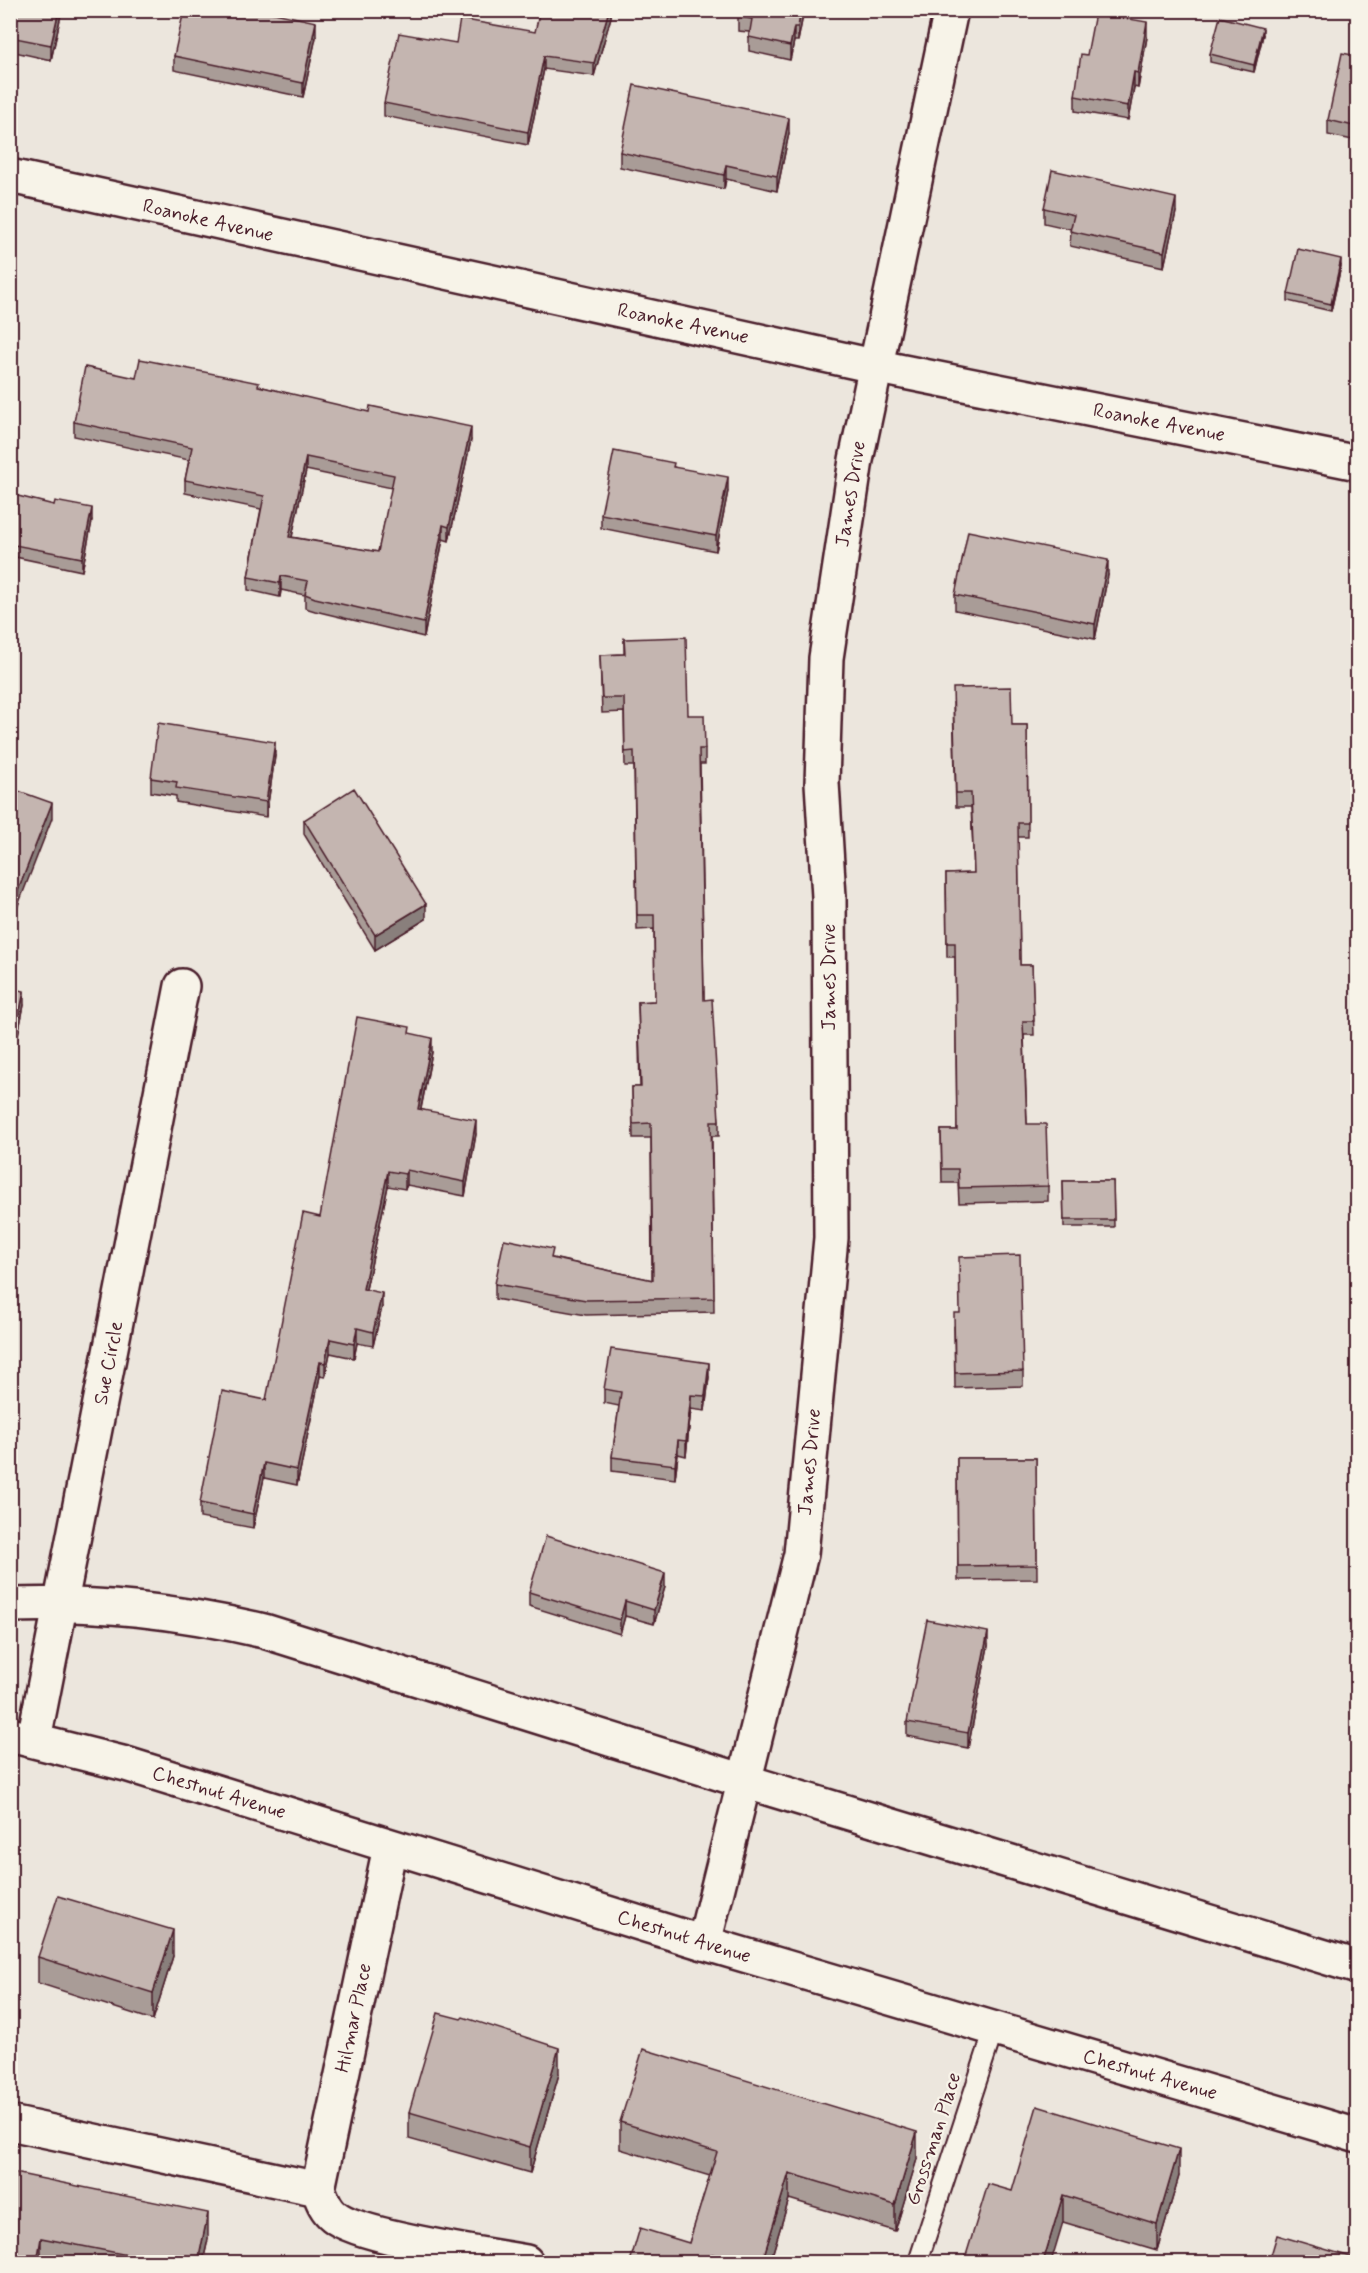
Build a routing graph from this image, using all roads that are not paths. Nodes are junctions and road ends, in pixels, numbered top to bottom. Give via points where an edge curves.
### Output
1 (951, 10) edge
2 (10, 176) edge
3 (874, 366) junction
4 (1358, 463) edge
5 (182, 986) dead end
6 (62, 1604) junction
7 (10, 1605) edge
8 (22, 1737) edge
9 (744, 1781) junction
10 (390, 1847) junction
11 (704, 1943) junction
12 (1358, 1966) edge
13 (994, 2029) junction
14 (10, 2123) edge
15 (1358, 2136) edge
16 (318, 2189) junction
17 (526, 2262) edge
18 (918, 2262) edge

1 - 3 street, James Drive
2 - 3 street, Roanoke Avenue
3 - 4 street, Roanoke Avenue
3 - 9 street, James Drive via 826,658 822,783 829,897 831,1238 801,1554
5 - 6 street, Sue Circle
6 - 7 street
6 - 8 street, Sue Circle
6 - 9 street via 198,1615 264,1631
8 - 10 street, Chestnut Avenue via 193,1784
9 - 11 street, James Drive
9 - 12 street
10 - 11 street, Chestnut Avenue
10 - 16 street, Hilmar Place
11 - 13 street, Chestnut Avenue
13 - 15 street, Chestnut Avenue
13 - 18 lane, Grossman Place
14 - 16 street
16 - 17 street via 334,2216 354,2228

